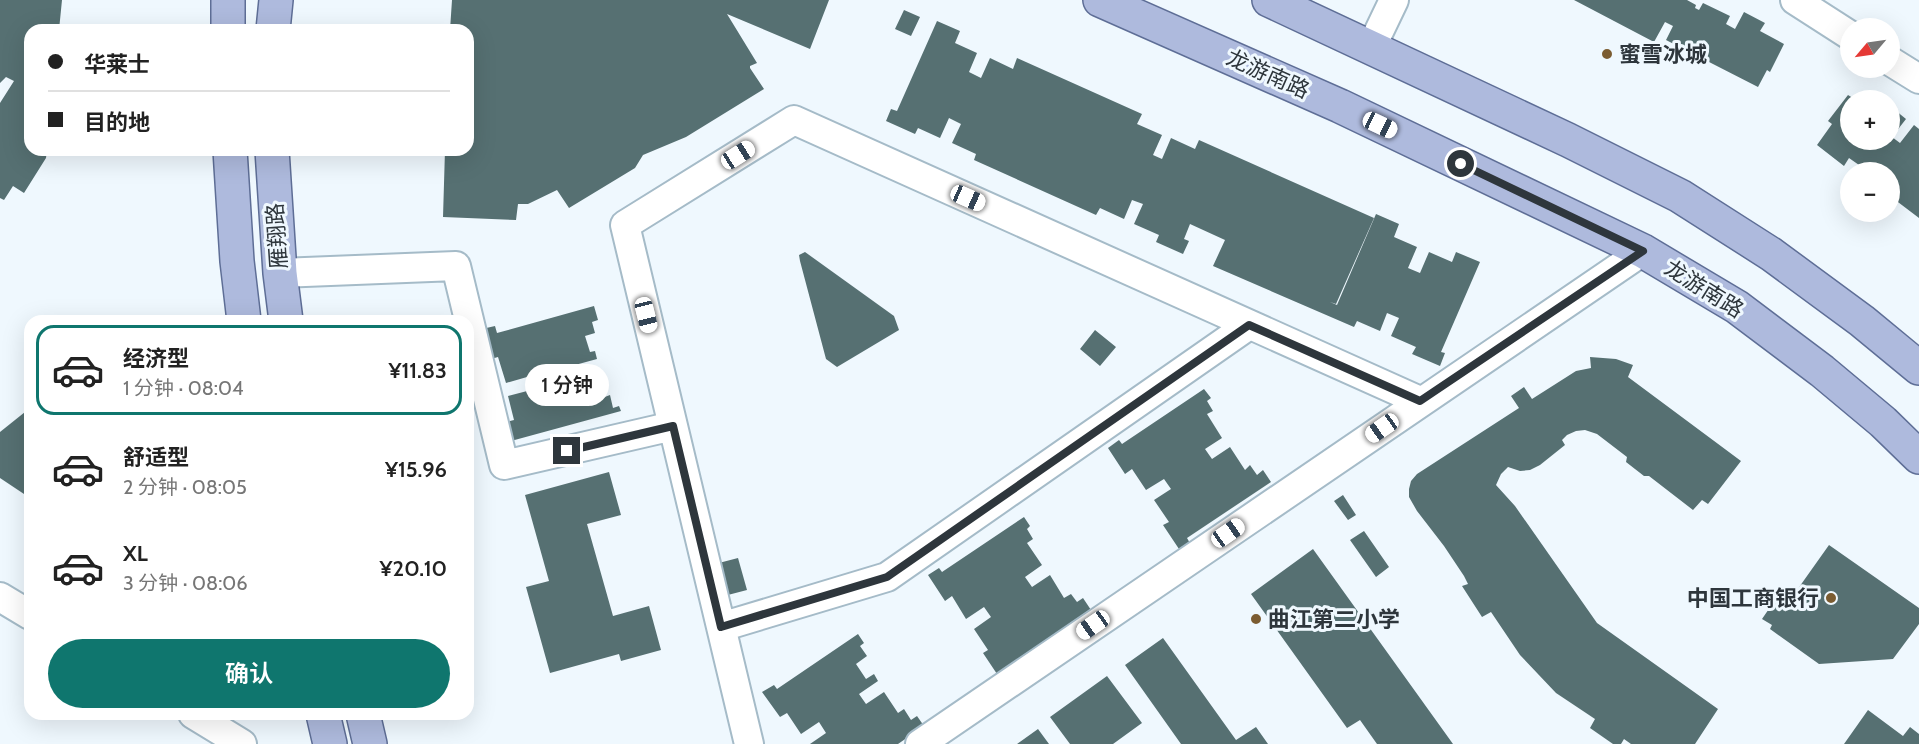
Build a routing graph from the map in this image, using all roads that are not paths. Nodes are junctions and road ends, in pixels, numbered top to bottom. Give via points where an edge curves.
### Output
1 (228, 0) edge
2 (276, 0) edge
3 (1100, 0) edge
4 (1269, 0) edge
5 (1394, 0) edge
6 (1795, 0) edge
7 (228, 24) edge
8 (274, 24) edge
9 (1840, 29) edge
10 (1371, 48) junction
11 (1900, 68) edge
12 (1919, 80) edge
13 (230, 156) edge
14 (272, 156) edge
15 (1643, 251) junction
16 (280, 273) junction
17 (243, 315) edge
18 (285, 315) edge
19 (468, 315) edge
20 (1249, 325) junction
21 (474, 341) edge
22 (1919, 368) edge
23 (1420, 401) junction
24 (673, 426) junction
25 (1919, 457) edge
26 (0, 597) edge
27 (24, 611) edge
28 (721, 627) junction
29 (203, 720) edge
30 (324, 720) edge
31 (364, 720) edge
32 (242, 744) edge
33 (330, 744) edge
34 (370, 744) edge
35 (749, 744) edge
36 (920, 744) edge

1 - 7 main road
2 - 8 main road
3 - 15 main road, 龙游南路 via 1340,106
4 - 10 main road
5 - 10 street
6 - 9 street
10 - 22 main road via 1680,196 1771,254
11 - 12 street
13 - 17 main road, 雁翔路
14 - 16 main road, 雁翔路
15 - 23 street
15 - 25 main road, 龙游南路 via 1746,314 1884,422
16 - 18 main road, 雁翔路
16 - 19 street via 456,266
20 - 23 street
20 - 24 street via 794,120 625,225
20 - 28 street via 887,577
21 - 24 street via 504,465
23 - 36 street
24 - 28 street
26 - 27 street
28 - 35 street
29 - 32 street
30 - 33 main road
31 - 34 main road

